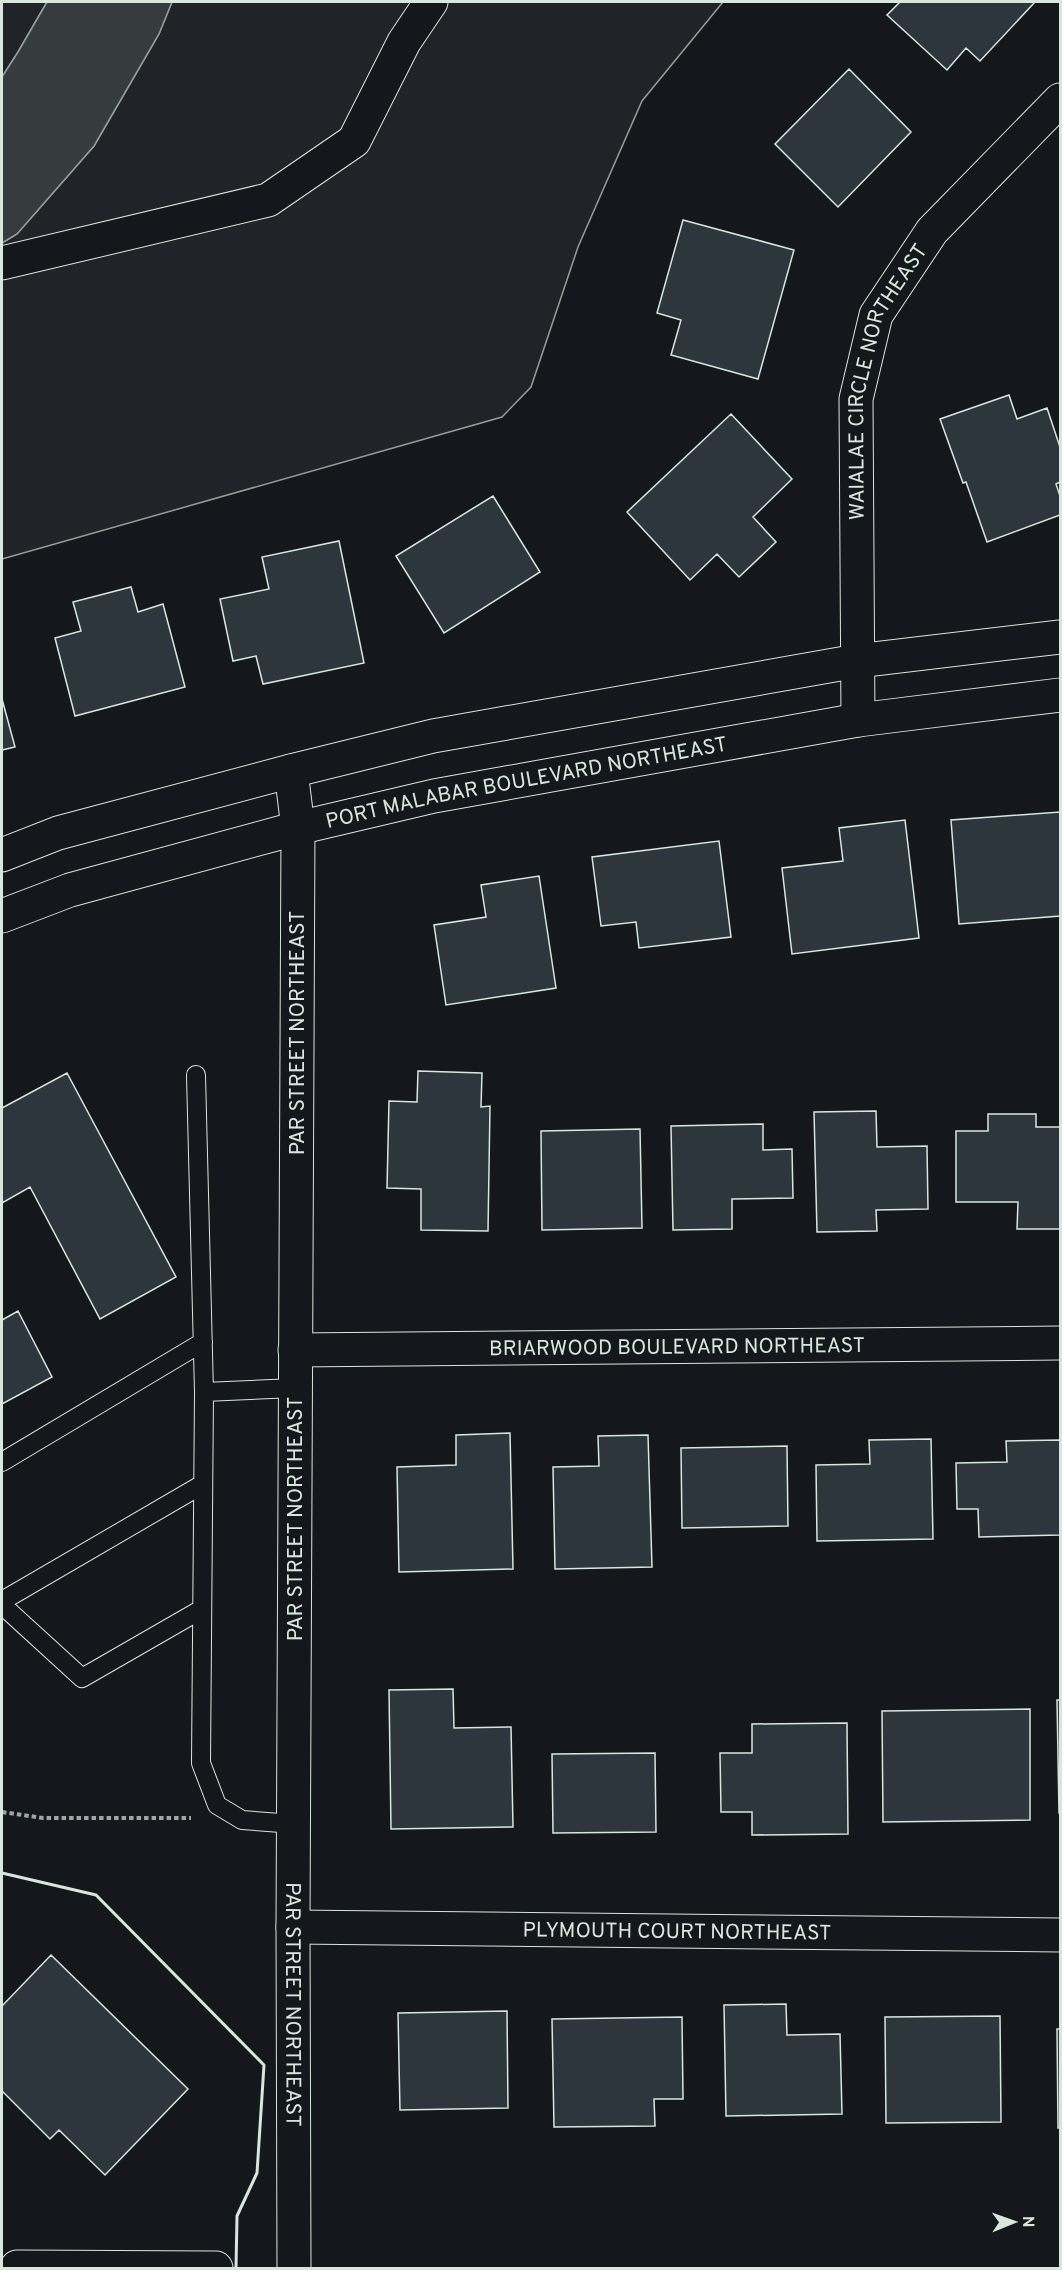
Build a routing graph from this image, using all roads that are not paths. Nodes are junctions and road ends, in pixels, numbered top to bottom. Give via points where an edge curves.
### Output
1 (431, 2) edge
2 (1060, 100) edge
3 (2, 264) edge
4 (1060, 638) edge
5 (856, 661) junction
6 (1060, 695) edge
7 (858, 720) junction
8 (291, 771) junction
9 (298, 828) junction
10 (2, 855) edge
11 (2, 916) edge
12 (196, 1075) dead end
13 (203, 1342) junction
14 (1060, 1343) edge
15 (295, 1350) junction
16 (295, 1388) junction
17 (204, 1392) junction
18 (2, 1462) edge
19 (203, 1484) junction
20 (2, 1603) edge
21 (202, 1610) junction
22 (294, 1824) junction
23 (293, 1926) junction
24 (1060, 1935) edge
25 (12, 2261) edge
26 (216, 2268) edge
27 (294, 2268) edge

1 - 3 street via 404,42 354,141 268,200
2 - 5 street, WAIALAE CIRCLE NORTHEAST via 932,231 876,315 856,399
4 - 5 street
5 - 7 street, WAIALAE CIRCLE NORTHEAST
5 - 8 street via 433,736
6 - 7 street, PORT MALABAR BOULEVARD NORTHEAST
7 - 9 street, PORT MALABAR BOULEVARD NORTHEAST via 434,796
8 - 9 street, PAR STREET NORTHEAST
8 - 10 street via 58,833
9 - 11 street, PORT MALABAR BOULEVARD NORTHEAST via 70,890
9 - 15 street, PAR STREET NORTHEAST
12 - 13 lane
13 - 17 lane
13 - 18 lane
14 - 15 street, BRIARWOOD BOULEVARD NORTHEAST
15 - 16 street, PAR STREET NORTHEAST
16 - 17 lane
16 - 22 street, PAR STREET NORTHEAST
17 - 19 lane
19 - 20 lane
19 - 21 lane
20 - 21 lane via 82,1678
21 - 22 lane via 201,1763 217,1805 242,1820
22 - 23 street, PAR STREET NORTHEAST
23 - 24 street, PLYMOUTH COURT NORTHEAST
23 - 27 street, PAR STREET NORTHEAST
25 - 26 street

